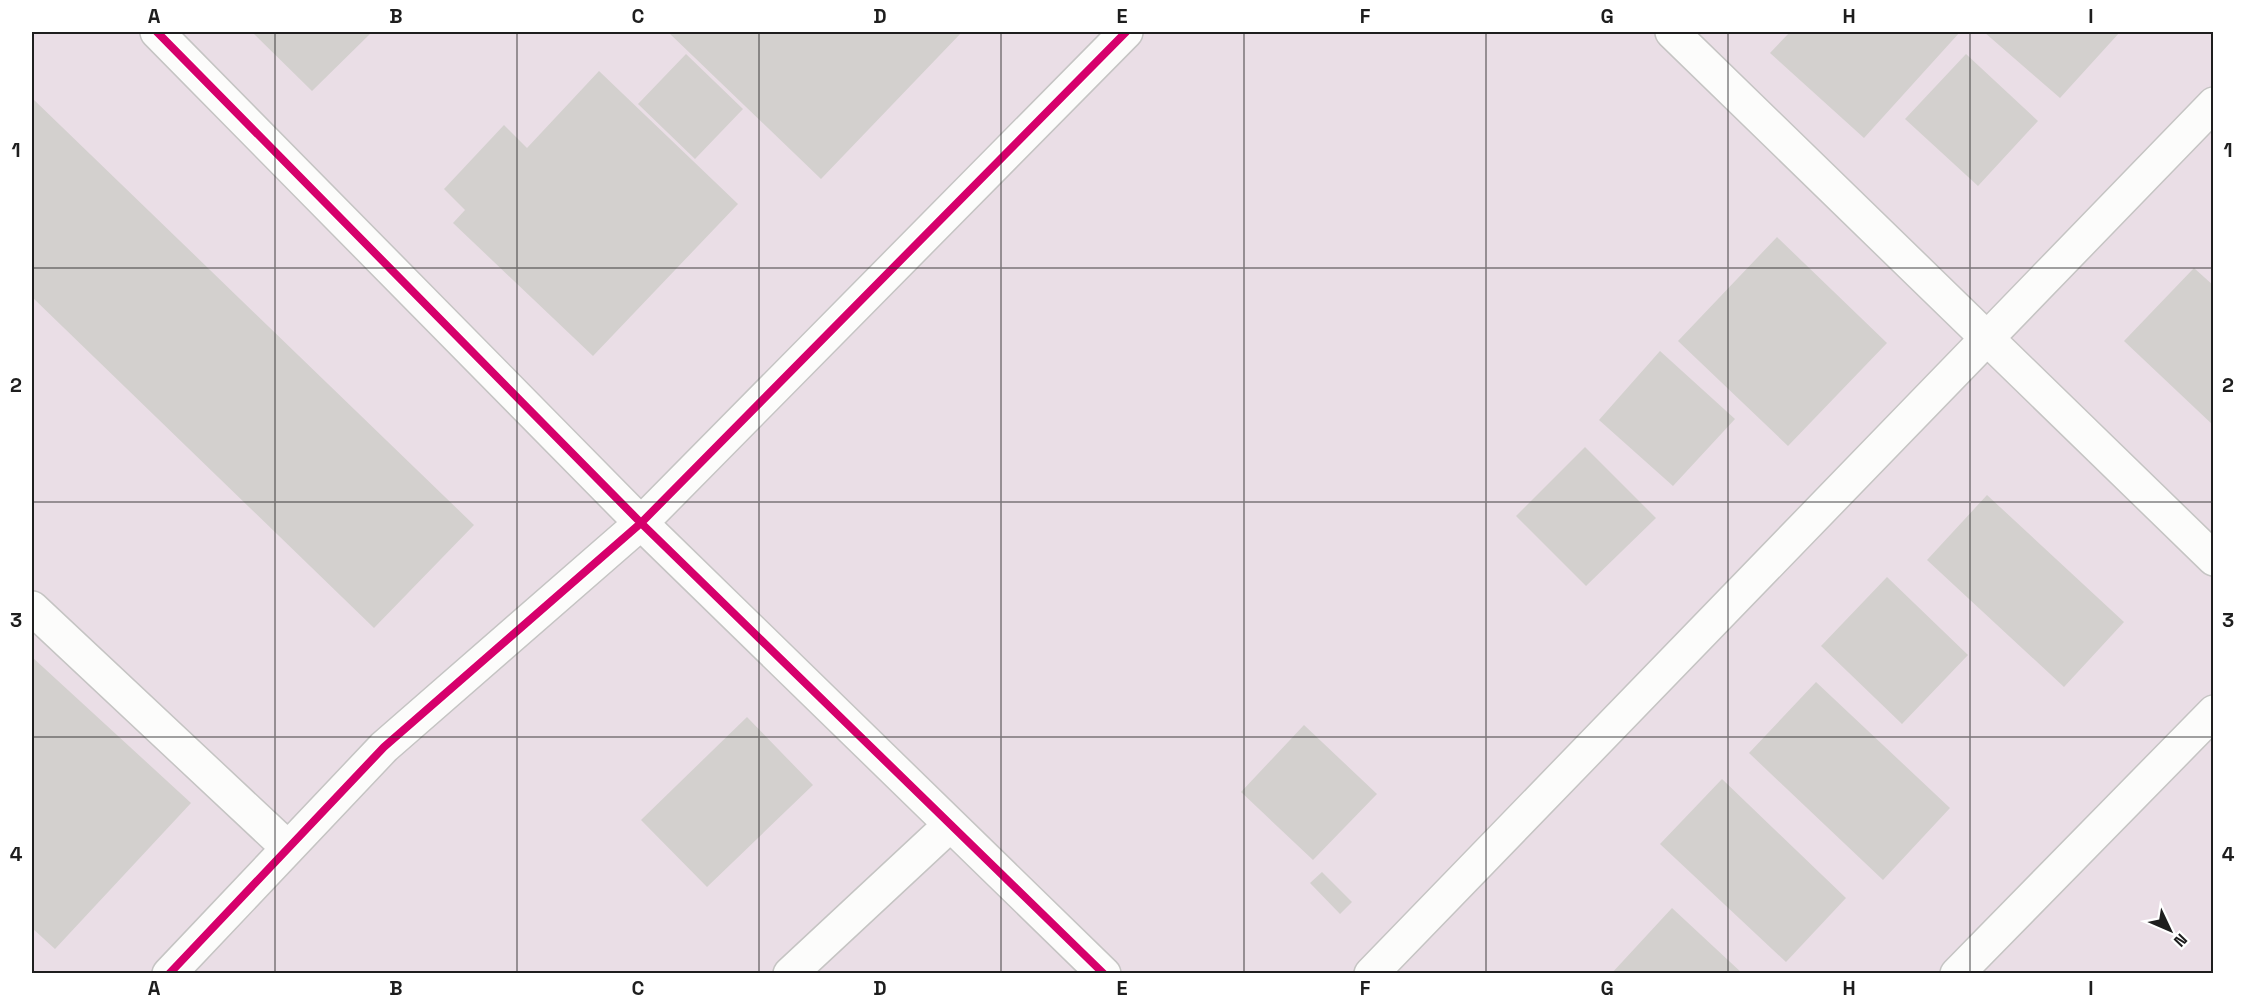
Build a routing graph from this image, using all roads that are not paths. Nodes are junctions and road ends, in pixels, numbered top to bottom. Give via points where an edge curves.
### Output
1 (157, 32) edge
2 (1126, 32) edge
3 (1672, 32) edge
4 (2214, 104) edge
5 (1988, 337) junction
6 (641, 524) junction
7 (2214, 559) edge
8 (32, 608) edge
9 (2214, 712) edge
10 (950, 825) junction
11 (288, 848) junction
12 (169, 974) edge
13 (790, 974) edge
14 (1104, 974) edge
15 (1371, 974) edge
16 (1957, 974) edge

1 - 6 street
2 - 6 street
3 - 5 street
4 - 5 street
5 - 7 street
5 - 15 street
6 - 10 street
6 - 11 street via 384,747
8 - 11 street
9 - 16 street
10 - 13 street
10 - 14 street
11 - 12 street

